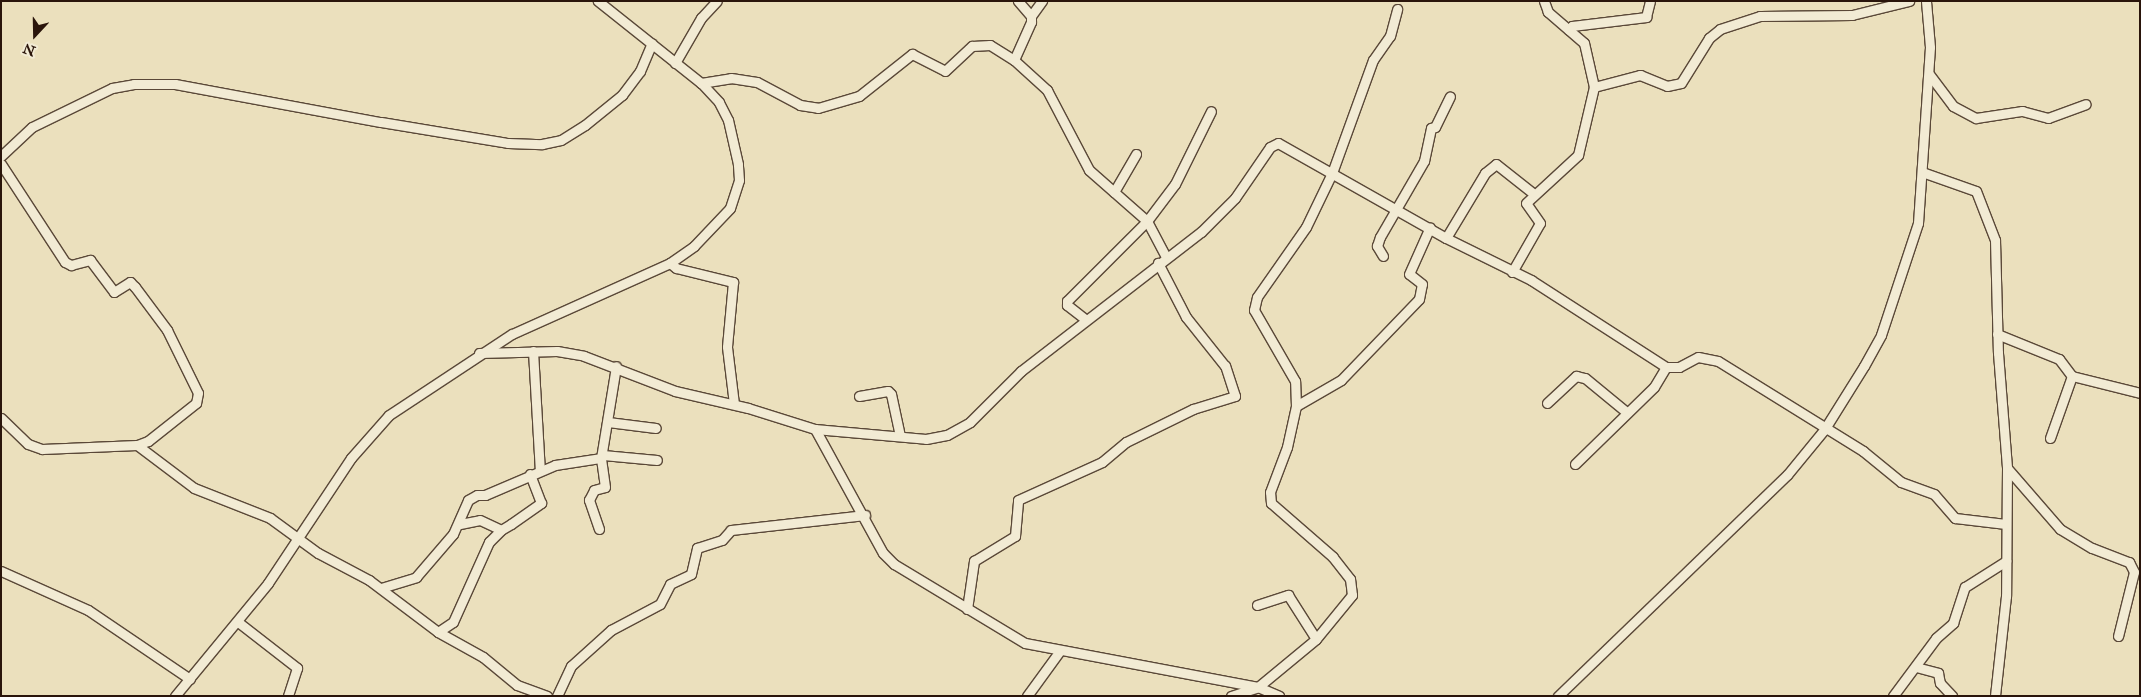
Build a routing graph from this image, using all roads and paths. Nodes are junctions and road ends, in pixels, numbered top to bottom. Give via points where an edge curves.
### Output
1 (598, 1) edge
2 (717, 1) edge
3 (1018, 1) edge
4 (1042, 1) edge
5 (1544, 1) edge
6 (1650, 1) edge
7 (1909, 1) edge
8 (1915, 1) edge
9 (1926, 4) edge
10 (1397, 9) dead end
11 (1031, 16) junction
12 (1569, 30) junction
13 (652, 42) junction
14 (1014, 60) junction
15 (675, 63) junction
16 (1929, 74) junction
17 (701, 83) junction
18 (1594, 87) junction
19 (1450, 96) dead end
20 (2086, 104) dead end
21 (1211, 111) dead end
22 (1136, 154) dead end
23 (1, 156) edge
24 (1, 164) edge
25 (1922, 172) junction
26 (1332, 173) junction
27 (1114, 192) junction
28 (1534, 194) junction
29 (1394, 208) junction
30 (1147, 220) junction
31 (1430, 228) junction
32 (1446, 238) junction
33 (1382, 256) dead end
34 (1162, 260) junction
35 (670, 263) junction
36 (1512, 272) junction
37 (1085, 319) junction
38 (1997, 334) junction
39 (533, 351) junction
40 (479, 353) junction
41 (616, 366) junction
42 (1666, 367) junction
43 (2072, 376) junction
44 (2140, 394) edge
45 (858, 396) dead end
46 (1548, 402) dead end
47 (734, 404) junction
48 (1296, 406) junction
49 (1625, 412) junction
50 (1, 418) edge
51 (608, 422) junction
52 (656, 428) dead end
53 (815, 429) junction
54 (1824, 430) junction
55 (900, 436) junction
56 (2050, 438) dead end
57 (137, 445) junction
58 (602, 456) junction
59 (657, 460) dead end
60 (1575, 464) dead end
61 (2007, 468) junction
62 (540, 471) junction
63 (530, 474) junction
64 (865, 515) junction
65 (460, 524) junction
66 (2006, 524) junction
67 (599, 529) dead end
68 (500, 530) junction
69 (298, 540) junction
70 (2006, 561) junction
71 (1, 571) edge
72 (381, 588) junction
73 (1257, 605) dead end
74 (967, 608) junction
75 (238, 622) junction
76 (438, 632) junction
77 (2118, 636) dead end
78 (1316, 639) junction
79 (1059, 652) junction
80 (1916, 667) junction
81 (190, 679) junction
82 (1258, 687) junction
83 (174, 696) edge
84 (288, 696) edge
85 (547, 696) edge
86 (557, 696) edge
87 (1027, 696) edge
88 (1230, 696) edge
89 (1280, 696) edge
90 (1558, 696) edge
91 (1893, 696) edge
92 (1952, 696) edge
93 (1995, 696) edge

1 - 13 street
2 - 15 street via 701,18
3 - 11 street
4 - 11 street
5 - 12 street via 1548,12
6 - 12 street via 1646,16 1640,19 1572,26
7 - 18 street via 1852,15 1760,16 1720,30 1709,38 1681,84 1667,86 1640,76
8 - 9 street
9 - 16 street
10 - 26 street via 1390,36 1373,60
11 - 14 street
12 - 18 street via 1588,53
13 - 15 street
13 - 23 street via 640,71 622,95 561,140 542,144 508,143 175,84 134,84 112,88 32,127
14 - 17 street via 981,43 945,72 912,54 859,96 818,108 800,105 757,82 731,78
14 - 27 street via 1047,90 1089,170
15 - 17 street
16 - 20 street via 1953,106 1976,118 2022,111 2048,118
16 - 25 street
17 - 35 street via 719,102 728,120 739,180 730,208 694,246
18 - 28 street via 1578,155
19 - 29 street via 1435,127 1431,128 1424,161
21 - 30 street via 1175,184
22 - 27 street
24 - 57 street via 65,262 71,265 90,260 114,292 130,282 135,286 167,330 198,393 196,403 148,441
25 - 38 street via 1969,187 1978,195 1995,240
25 - 54 street via 1918,222 1881,334
26 - 29 street
26 - 34 street via 1278,143 1270,147 1235,198 1201,232
26 - 48 street via 1306,227 1258,297 1254,310 1295,381
27 - 30 street
28 - 32 street via 1496,164 1485,173
28 - 36 street via 1526,203 1540,223
29 - 31 street
29 - 33 street via 1377,246
30 - 34 street
30 - 37 street via 1068,301 1067,305
31 - 32 street
31 - 48 street via 1409,274 1422,284 1419,299 1341,380
32 - 36 street
34 - 37 street
34 - 74 street via 1186,317 1225,366 1235,396 1193,409 1126,442 1102,462 1018,500 1015,536 974,561
35 - 40 street via 548,315
35 - 47 street via 676,268 733,282 727,347
36 - 42 street via 1531,280
37 - 55 street via 1021,372 970,422 947,435 926,438
38 - 43 street via 2059,359
38 - 61 street
39 - 40 street
39 - 41 street via 558,351
39 - 62 street
40 - 69 street via 410,399 370,432
41 - 47 street via 675,392
41 - 51 street
42 - 49 street via 1654,387
42 - 54 street via 1679,367 1708,356 1810,416
43 - 44 street
43 - 56 street
45 - 55 street via 888,391
46 - 49 street via 1576,376 1585,378
47 - 53 street
48 - 78 street via 1288,448 1270,492 1272,502 1333,557 1350,579 1352,595
49 - 60 street
50 - 57 street via 28,444 42,449
51 - 52 street
51 - 58 street
53 - 55 street
53 - 64 street
54 - 66 street via 1863,451 1901,482 1934,494 1955,518
54 - 90 street via 1750,513
57 - 69 street via 194,488 244,505
58 - 59 street
58 - 62 street
58 - 67 street via 605,487 594,490 588,500
61 - 66 street
61 - 77 street via 2060,529 2092,548 2129,562 2134,572
62 - 63 street
63 - 65 street via 468,500
63 - 68 street via 541,503
64 - 74 street via 883,553 894,564
64 - 86 street via 740,529 697,548 691,574 670,584 660,604 611,630 571,666
65 - 68 street via 480,520
65 - 72 street via 416,577
66 - 70 street
68 - 76 street via 489,542 453,622
69 - 72 street
69 - 75 street
70 - 80 street via 1965,587 1953,623
70 - 93 street
71 - 81 street via 88,610
72 - 76 street
73 - 78 street via 1288,594
74 - 79 street via 1025,643
75 - 81 street
75 - 84 street via 298,668
76 - 85 street via 483,657 517,685
78 - 82 street
79 - 82 street
79 - 87 street
80 - 91 street
80 - 92 street via 1938,672 1940,683
81 - 83 street
82 - 88 street
82 - 89 street

